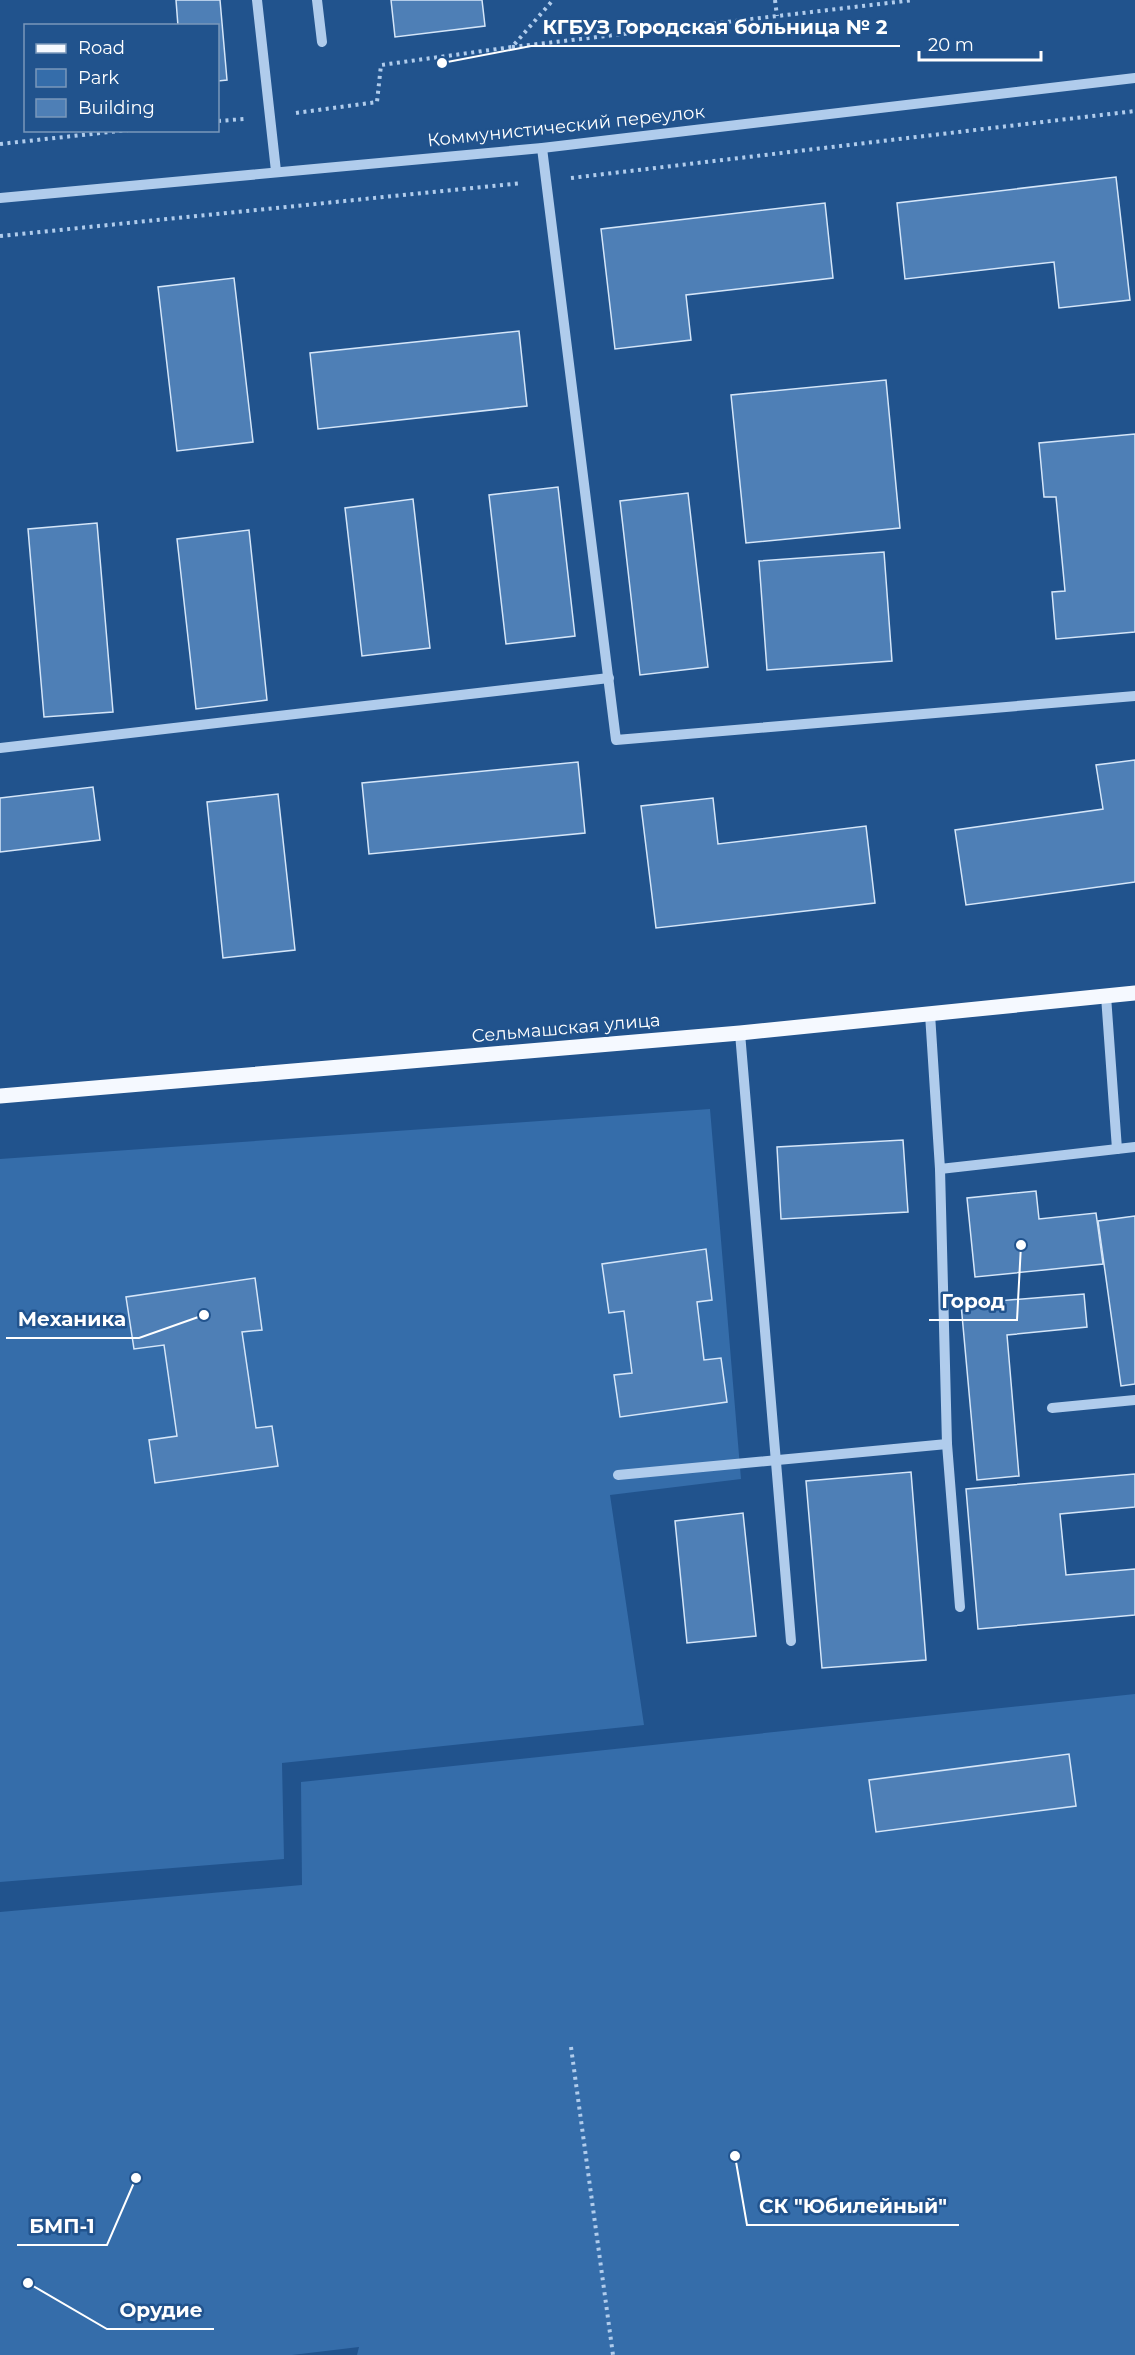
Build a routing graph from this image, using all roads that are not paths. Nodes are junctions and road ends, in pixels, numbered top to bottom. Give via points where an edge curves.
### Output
1 (257, 0) edge
2 (317, 0) edge
3 (322, 42) dead end
4 (1135, 78) edge
5 (542, 148) junction
6 (276, 171) junction
7 (0, 198) edge
8 (609, 678) junction
9 (1135, 696) edge
10 (0, 748) edge
11 (1135, 993) edge
12 (1106, 996) junction
13 (930, 1014) junction
14 (740, 1033) junction
15 (0, 1096) edge
16 (1135, 1147) edge
17 (1117, 1149) junction
18 (940, 1169) junction
19 (1135, 1400) edge
20 (1052, 1408) dead end
21 (947, 1444) junction
22 (776, 1460) junction
23 (618, 1475) dead end
24 (960, 1606) dead end
25 (790, 1641) dead end

1 - 6 street
2 - 3 street
4 - 5 street, Коммунистический переулок
5 - 6 street, Коммунистический переулок
5 - 8 street
6 - 7 street, Коммунистический переулок
8 - 9 street via 616,740
8 - 10 street
11 - 12 main road, Сельмашская улица
12 - 13 main road, Сельмашская улица
12 - 17 street
13 - 14 main road, Сельмашская улица
13 - 18 street
14 - 15 main road, Сельмашская улица
14 - 22 street
16 - 17 street
17 - 18 street
18 - 21 street
19 - 20 street
21 - 22 street
21 - 24 street
22 - 23 street
22 - 25 street

